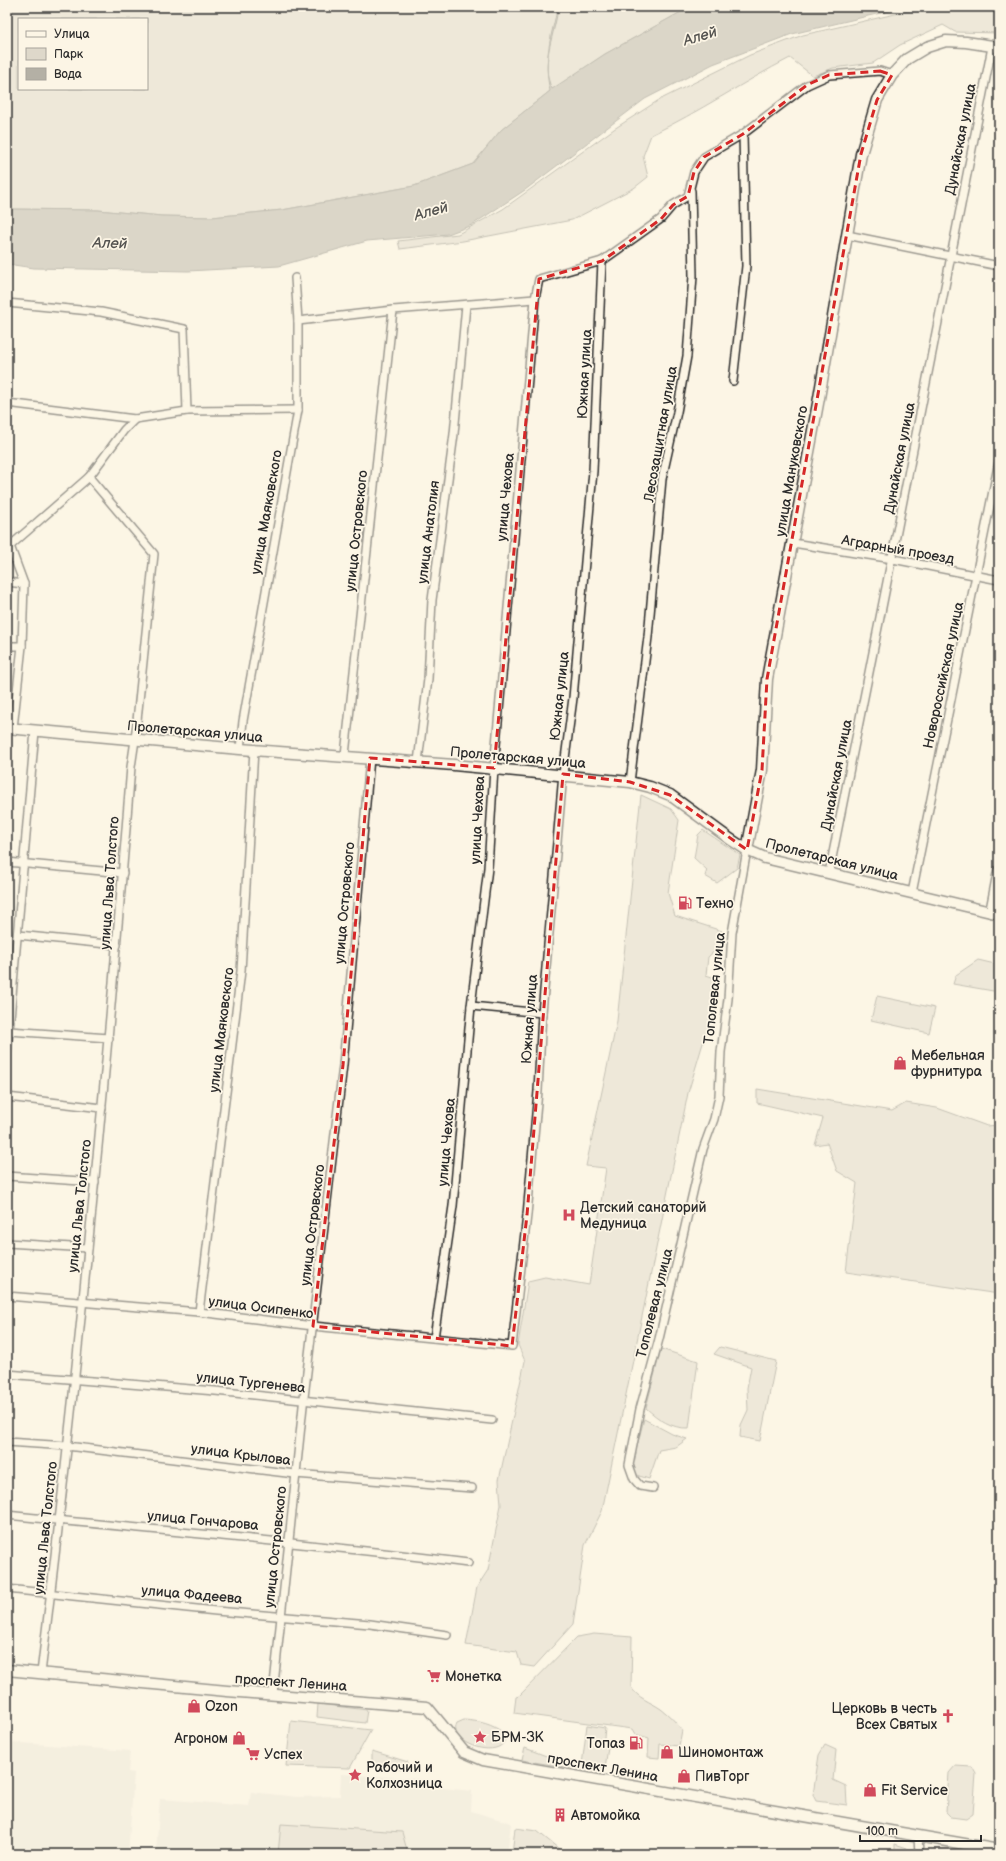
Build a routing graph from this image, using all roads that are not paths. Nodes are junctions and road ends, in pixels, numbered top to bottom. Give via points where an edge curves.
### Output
1 (996, 47) edge
2 (892, 75) junction
3 (743, 134) junction
4 (691, 185) junction
5 (847, 235) junction
6 (950, 256) junction
7 (602, 261) junction
8 (999, 266) edge
9 (295, 278) dead end
10 (535, 299) junction
11 (7, 303) edge
12 (466, 306) junction
13 (393, 310) junction
14 (298, 321) junction
15 (733, 381) dead end
16 (7, 403) edge
17 (298, 410) junction
18 (187, 411) junction
19 (135, 419) junction
20 (999, 461) edge
21 (89, 477) junction
22 (793, 543) junction
23 (8, 545) edge
24 (893, 560) junction
25 (977, 577) junction
26 (999, 580) edge
27 (7, 582) edge
28 (24, 584) junction
29 (7, 646) edge
30 (22, 646) junction
31 (10, 728) edge
32 (35, 731) junction
33 (135, 740) junction
34 (240, 749) junction
35 (254, 750) junction
36 (345, 755) junction
37 (370, 758) junction
38 (418, 762) junction
39 (494, 768) junction
40 (562, 774) junction
41 (630, 782) junction
42 (747, 850) junction
43 (7, 862) edge
44 (24, 864) junction
45 (999, 871) edge
46 (122, 873) junction
47 (829, 873) junction
48 (912, 893) junction
49 (995, 913) edge
50 (18, 935) junction
51 (117, 945) junction
52 (472, 1006) junction
53 (542, 1013) junction
54 (9, 1031) junction
55 (109, 1038) junction
56 (7, 1053) edge
57 (7, 1097) edge
58 (102, 1108) junction
59 (7, 1176) edge
60 (94, 1182) junction
61 (7, 1243) edge
62 (88, 1248) junction
63 (7, 1296) edge
64 (83, 1303) junction
65 (199, 1312) junction
66 (313, 1326) junction
67 (434, 1338) junction
68 (512, 1346) joint
69 (7, 1374) edge
70 (74, 1379) junction
71 (303, 1400) junction
72 (492, 1420) dead end
73 (7, 1442) edge
74 (67, 1446) junction
75 (296, 1474) junction
76 (472, 1488) dead end
77 (653, 1488) dead end
78 (7, 1516) edge
79 (59, 1521) junction
80 (288, 1542) junction
81 (468, 1563) dead end
82 (7, 1589) edge
83 (51, 1593) junction
84 (281, 1615) junction
85 (447, 1635) dead end
86 (7, 1670) edge
87 (41, 1673) junction
88 (272, 1694) junction
89 (918, 1836) junction
90 (999, 1850) edge
91 (919, 1854) edge

1 - 2 street, улица Мануковского via 946,41 927,47 907,59
1 - 6 street, Дунайская улица
2 - 3 street via 880,70 829,75 807,85
2 - 5 street, улица Мануковского via 877,100 861,154
3 - 4 street via 704,157 694,172
3 - 15 street via 746,266
4 - 7 street via 688,196 673,205 661,219
4 - 41 street, Лесозащитная улица via 693,276 688,356 662,479 648,638
5 - 6 street
5 - 22 street, улица Мануковского
6 - 8 street
6 - 24 street, Дунайская улица
7 - 10 street, улица Чехова via 585,268 539,279
7 - 40 street, Южная улица via 593,471 573,698
9 - 14 street, улица Маяковского
10 - 12 street
10 - 39 street, улица Чехова
11 - 18 street via 101,312 184,329
12 - 13 street
12 - 38 street, улица Анатолия via 454,434 432,600 428,679
13 - 14 street
13 - 36 street, улица Островского
14 - 17 street, улица Маяковского
16 - 19 street
17 - 18 street
17 - 34 street, улица Маяковского
18 - 19 street
19 - 21 street
20 - 25 street, Новороссийская улица
21 - 23 street
21 - 33 street, улица Льва Толстого via 154,554
22 - 24 street, Аграрный проезд
22 - 42 street, улица Мануковского via 767,678 762,770
23 - 28 street
24 - 25 street, Аграрный проезд
24 - 47 street, Дунайская улица
25 - 26 street, Аграрный проезд
25 - 48 street, Новороссийская улица
27 - 28 street
28 - 30 street
29 - 30 street
30 - 31 street
31 - 32 street, Пролетарская улица
32 - 33 street, Пролетарская улица
32 - 44 street
33 - 34 street, Пролетарская улица
33 - 46 street, улица Льва Толстого
34 - 35 street, Пролетарская улица
35 - 36 street, Пролетарская улица
35 - 65 street, улица Маяковского via 241,971
36 - 37 street, Пролетарская улица
37 - 38 street, Пролетарская улица
37 - 66 street, улица Островского via 343,1065
38 - 39 street, Пролетарская улица
39 - 40 street, Пролетарская улица
39 - 52 street, улица Чехова via 488,868
40 - 41 street, Пролетарская улица
40 - 53 street, Южная улица
41 - 42 street, Пролетарская улица via 670,795
42 - 47 street, Пролетарская улица via 764,858
42 - 77 street, Тополевая улица via 732,933 719,1096 703,1149 640,1409 629,1465 634,1479 640,1486
43 - 44 street
44 - 46 street
44 - 50 street
45 - 49 street
46 - 51 street, улица Льва Толстого
47 - 48 street, Пролетарская улица
48 - 49 street, Пролетарская улица
50 - 51 street
50 - 54 street
51 - 55 street, улица Льва Толстого
52 - 53 street
52 - 67 street, улица Чехова via 453,1206
53 - 68 street, Южная улица via 527,1215
54 - 55 street
54 - 56 street
55 - 58 street, улица Льва Толстого
57 - 58 street
58 - 60 street, улица Льва Толстого
59 - 60 street
60 - 62 street, улица Льва Толстого
61 - 62 street
62 - 64 street, улица Льва Толстого
63 - 64 street, улица Осипенко
64 - 65 street, улица Осипенко
64 - 70 street, улица Льва Толстого
65 - 66 street, улица Осипенко
66 - 67 street, улица Осипенко
66 - 71 street, улица Островского
67 - 68 street, улица Осипенко
69 - 70 street, улица Тургенева
70 - 71 street, улица Тургенева
70 - 74 street, улица Льва Толстого
71 - 72 street, улица Тургенева
71 - 75 street, улица Островского
73 - 74 street, улица Крылова
74 - 75 street, улица Крылова
74 - 79 street, улица Льва Толстого
75 - 76 street, улица Крылова
75 - 80 street, улица Островского
78 - 79 street, улица Гончарова
79 - 80 street, улица Гончарова
79 - 83 street, улица Льва Толстого
80 - 81 street, улица Гончарова
80 - 84 street, улица Островского
82 - 83 street, улица Фадеева
83 - 84 street, улица Фадеева
83 - 87 street, улица Льва Толстого
84 - 85 street, улица Фадеева
84 - 88 street, улица Островского
86 - 87 street, проспект Ленина
87 - 88 street, проспект Ленина
88 - 89 street, проспект Ленина via 427,1707 464,1752 483,1760
89 - 90 street, проспект Ленина
89 - 91 street

